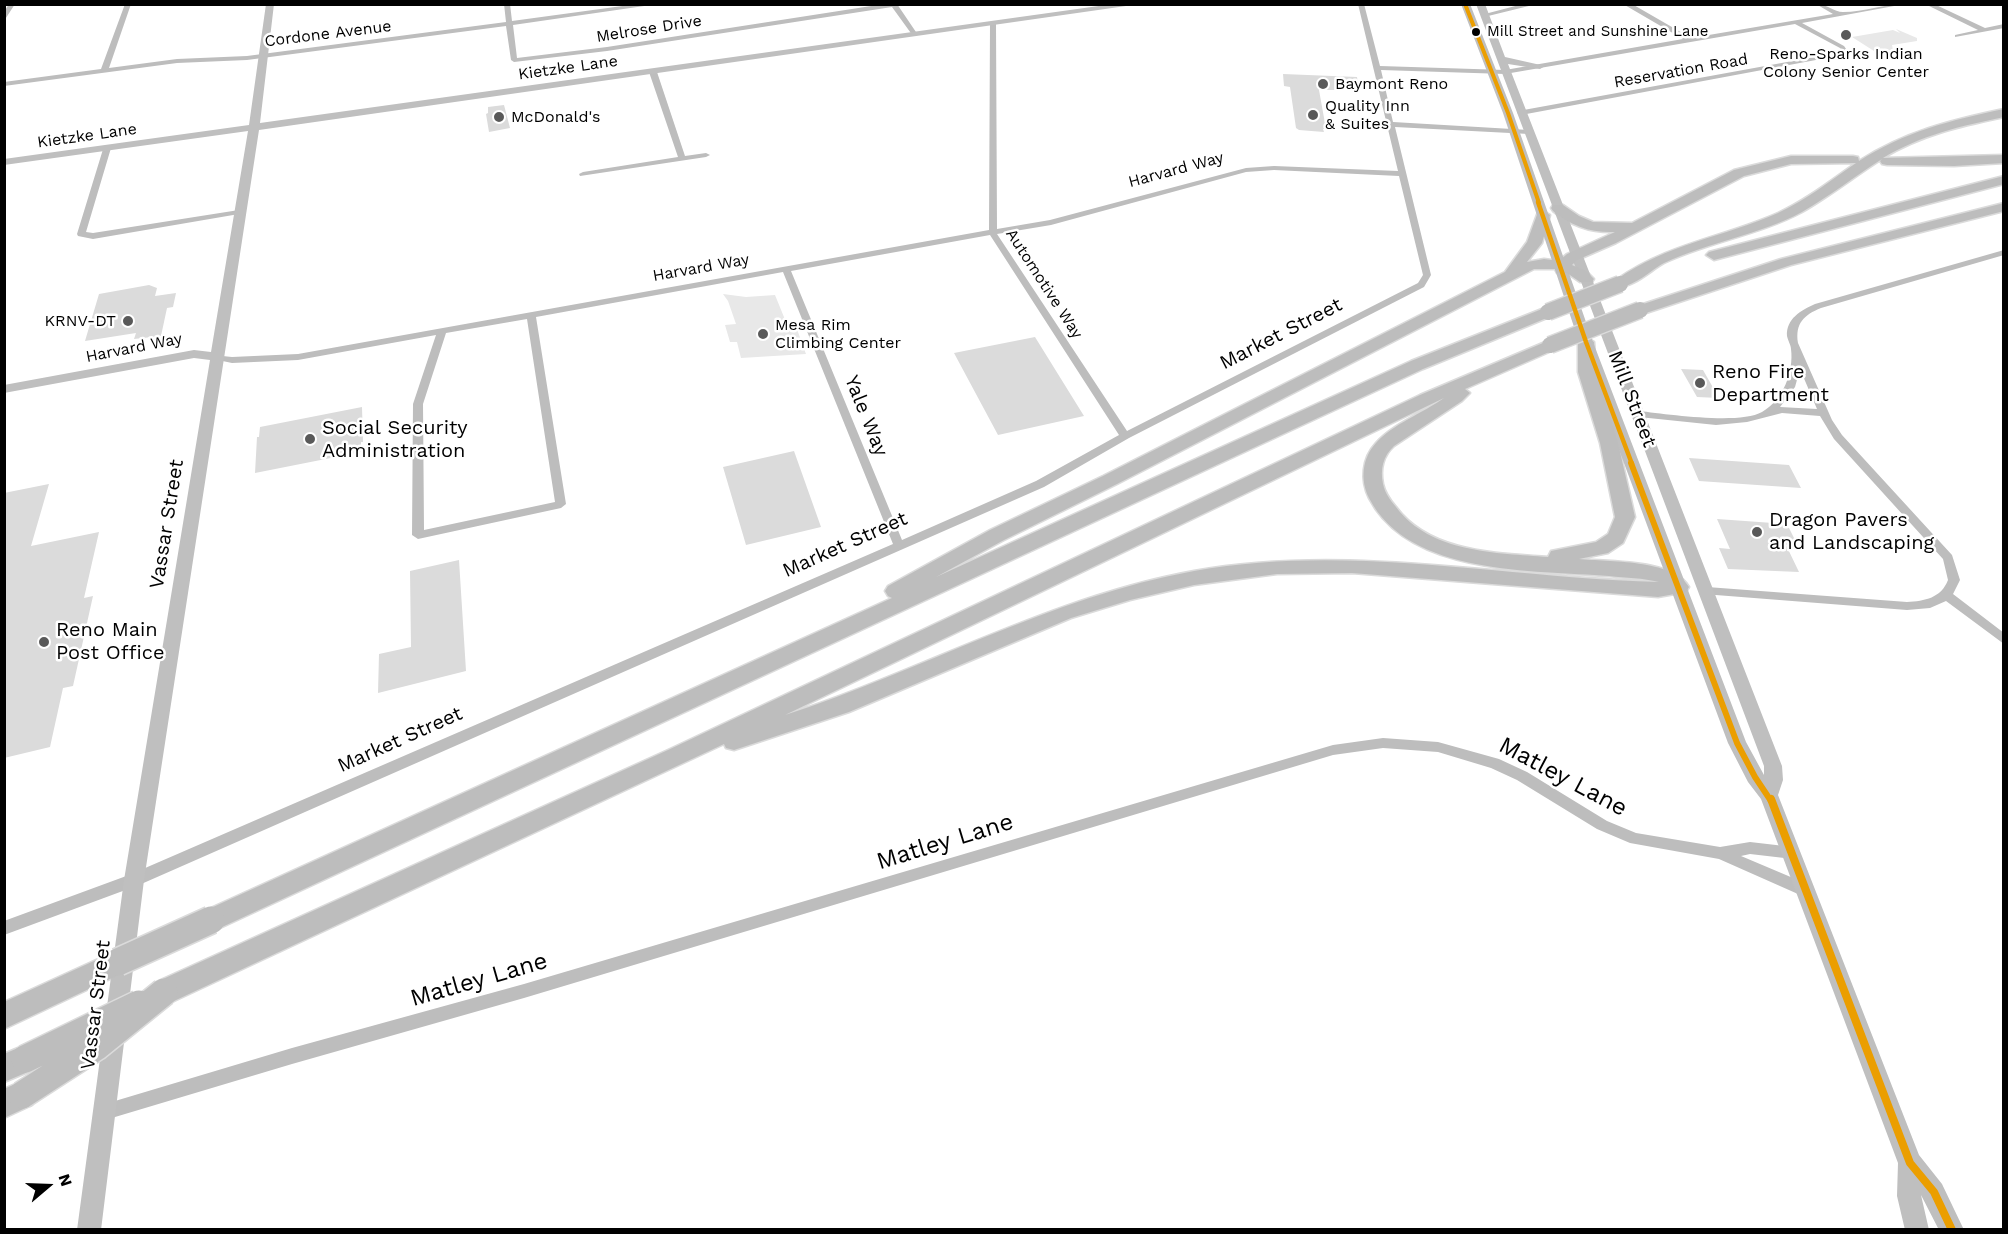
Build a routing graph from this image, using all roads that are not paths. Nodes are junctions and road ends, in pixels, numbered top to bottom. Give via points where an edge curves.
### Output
1 (12, 4) edge
2 (128, 4) edge
3 (270, 4) edge
4 (507, 4) edge
5 (654, 4) edge
6 (1136, 4) edge
7 (1361, 4) edge
8 (1465, 4) edge
9 (1480, 4) edge
10 (1486, 4) edge
11 (1534, 4) edge
12 (1626, 4) edge
13 (1819, 4) edge
14 (1902, 4) edge
15 (1928, 4) edge
16 (893, 5) edge
17 (1515, 7) junction
18 (1484, 15) junction
19 (1840, 15) junction
20 (4, 19) edge
21 (1795, 22) junction
22 (511, 24) junction
23 (993, 24) junction
24 (2004, 27) edge
25 (1984, 30) junction
26 (915, 35) junction
27 (1957, 36) dead end
28 (1689, 40) junction
29 (262, 56) junction
30 (1500, 58) junction
31 (1540, 66) junction
32 (1376, 68) junction
33 (104, 71) junction
34 (653, 72) junction
35 (1505, 72) junction
36 (1493, 73) junction
37 (4, 84) edge
38 (1521, 113) junction
39 (2004, 113) edge
40 (1390, 124) junction
41 (254, 128) junction
42 (1515, 131) junction
43 (1529, 132) junction
44 (107, 148) junction
45 (706, 155) dead end
46 (682, 159) junction
47 (2004, 159) edge
48 (1853, 160) dead end
49 (1887, 161) dead end
50 (4, 162) edge
51 (583, 174) dead end
52 (1402, 174) junction
53 (2004, 180) edge
54 (2004, 207) edge
55 (1558, 208) junction
56 (239, 212) junction
57 (1543, 215) junction
58 (1642, 222) junction
59 (993, 232) junction
60 (2004, 252) edge
61 (1576, 254) junction
62 (1562, 267) junction
63 (786, 269) junction
64 (1586, 279) junction
65 (1621, 283) junction
66 (1492, 286) junction
67 (531, 315) junction
68 (442, 331) junction
69 (1586, 342) junction
70 (1793, 343) junction
71 (216, 357) junction
72 (1507, 363) junction
73 (4, 389) edge
74 (1824, 413) junction
75 (1639, 414) junction
76 (1756, 417) junction
77 (1125, 436) junction
78 (899, 544) junction
79 (1486, 559) junction
80 (1679, 587) junction
81 (1707, 591) junction
82 (1946, 595) junction
83 (824, 637) junction
84 (2004, 640) edge
85 (676, 757) junction
86 (1769, 795) junction
87 (1720, 853) junction
88 (1792, 853) junction
89 (134, 880) junction
90 (1807, 891) junction
91 (4, 928) edge
92 (164, 992) junction
93 (37, 994) junction
94 (4, 1001) edge
95 (4, 1016) edge
96 (15, 1063) edge
97 (13, 1100) edge
98 (105, 1112) junction
99 (1910, 1163) junction
100 (89, 1230) edge
101 (1917, 1230) edge
102 (1952, 1230) edge

1 - 20 street
2 - 33 street
3 - 29 main road, Vassar Street
4 - 22 street
5 - 22 street, Cordone Avenue
6 - 23 main road, Kietzke Lane
7 - 32 street, Market Street
8 - 36 main road, Mill Street
9 - 18 main road, Mill Street
10 - 17 street
11 - 17 street
12 - 28 street
13 - 19 street
14 - 19 street
15 - 25 street
16 - 22 street, Melrose Drive via 514,60
16 - 26 street
17 - 18 street
18 - 30 main road, Mill Street
19 - 21 street
21 - 28 street
21 - 38 street, Reservation Road via 1842,47 1846,53
22 - 29 street, Cordone Avenue
23 - 26 main road, Kietzke Lane
23 - 59 street, Automotive Way
24 - 25 street
25 - 27 street
26 - 34 main road, Kietzke Lane
28 - 31 street
29 - 33 street, Cordone Avenue via 177,61
29 - 41 main road, Vassar Street
30 - 31 main road
30 - 35 main road, Mill Street
31 - 35 street
32 - 36 street
32 - 40 street, Market Street
33 - 37 street, Cordone Avenue
34 - 41 main road, Kietzke Lane
34 - 46 street
35 - 36 street
35 - 38 main road, Mill Street
36 - 42 main road, Mill Street
38 - 43 main road, Mill Street
39 - 65 highway via 1946,126 1902,142 1805,204 1764,223 1661,259
40 - 42 street
40 - 52 street, Market Street
41 - 44 main road, Kietzke Lane
41 - 56 main road, Vassar Street
42 - 43 street
42 - 57 main road, Mill Street
43 - 55 main road, Mill Street
44 - 50 main road, Kietzke Lane
44 - 56 street via 81,234 93,236
45 - 46 street
46 - 51 street
47 - 49 highway
48 - 58 highway via 1791,160 1752,168
52 - 59 street, Harvard Way via 1246,170 1051,222
52 - 77 street, Market Street via 1426,275 1421,285
53 - 65 highway via 1697,259
54 - 72 highway, bridge via 1797,260 1640,310
55 - 58 highway via 1575,222 1597,228
55 - 61 main road, Mill Street
56 - 71 main road, Vassar Street
57 - 62 main road, Mill Street
57 - 66 highway via 1529,252
58 - 61 highway
59 - 63 street, Harvard Way
59 - 77 street, Automotive Way
60 - 70 street via 1811,309 1794,322
61 - 62 highway
61 - 64 main road, Mill Street
62 - 64 highway
62 - 66 highway via 1532,265
62 - 69 main road, Mill Street
63 - 67 street, Harvard Way
63 - 78 street, Yale Way
64 - 75 main road, Mill Street
65 - 83 highway, bridge via 1417,365
66 - 83 highway via 971,548
67 - 68 street, Harvard Way
67 - 68 street via 561,504 418,535 418,404
68 - 71 street, Harvard Way via 286,359
69 - 79 highway via 1587,372 1607,435 1625,509 1624,524 1609,543 1590,552
69 - 80 main road, Mill Street
70 - 74 street
70 - 76 street via 1795,371 1788,391 1779,404
71 - 73 main road, Harvard Way via 194,354
71 - 89 main road, Vassar Street
72 - 79 highway via 1391,438 1378,452 1372,468 1377,495 1404,526 1440,547
72 - 85 highway
74 - 76 street via 1782,410
74 - 82 street via 1844,445 1948,558 1954,580
75 - 76 street via 1716,422
75 - 81 main road, Mill Street
77 - 78 street, Market Street via 1040,484
78 - 89 street, Market Street
79 - 80 highway via 1652,573
80 - 81 main road
80 - 85 highway via 1658,590 1323,565 1194,578 1064,613 841,706
80 - 86 main road, Mill Street via 1737,743
81 - 82 street via 1907,606 1926,605
81 - 86 main road, Mill Street via 1773,766
82 - 84 street
83 - 93 highway, bridge via 211,920
85 - 92 highway
86 - 88 main road, Mill Street
87 - 88 street, Matley Lane via 1750,848
87 - 90 street
87 - 98 street, Matley Lane via 1635,839 1577,812 1522,776 1466,753 1409,743 1333,750
88 - 90 main road, Mill Street
89 - 91 street, Market Street
89 - 98 main road, Vassar Street
90 - 99 main road, Mill Street
92 - 96 highway, bridge
92 - 97 highway, bridge via 86,1055
93 - 94 highway
93 - 95 highway
98 - 100 main road, Vassar Street
99 - 101 main road, Mill Street via 1907,1188
99 - 102 main road, Mill Street via 1934,1192

